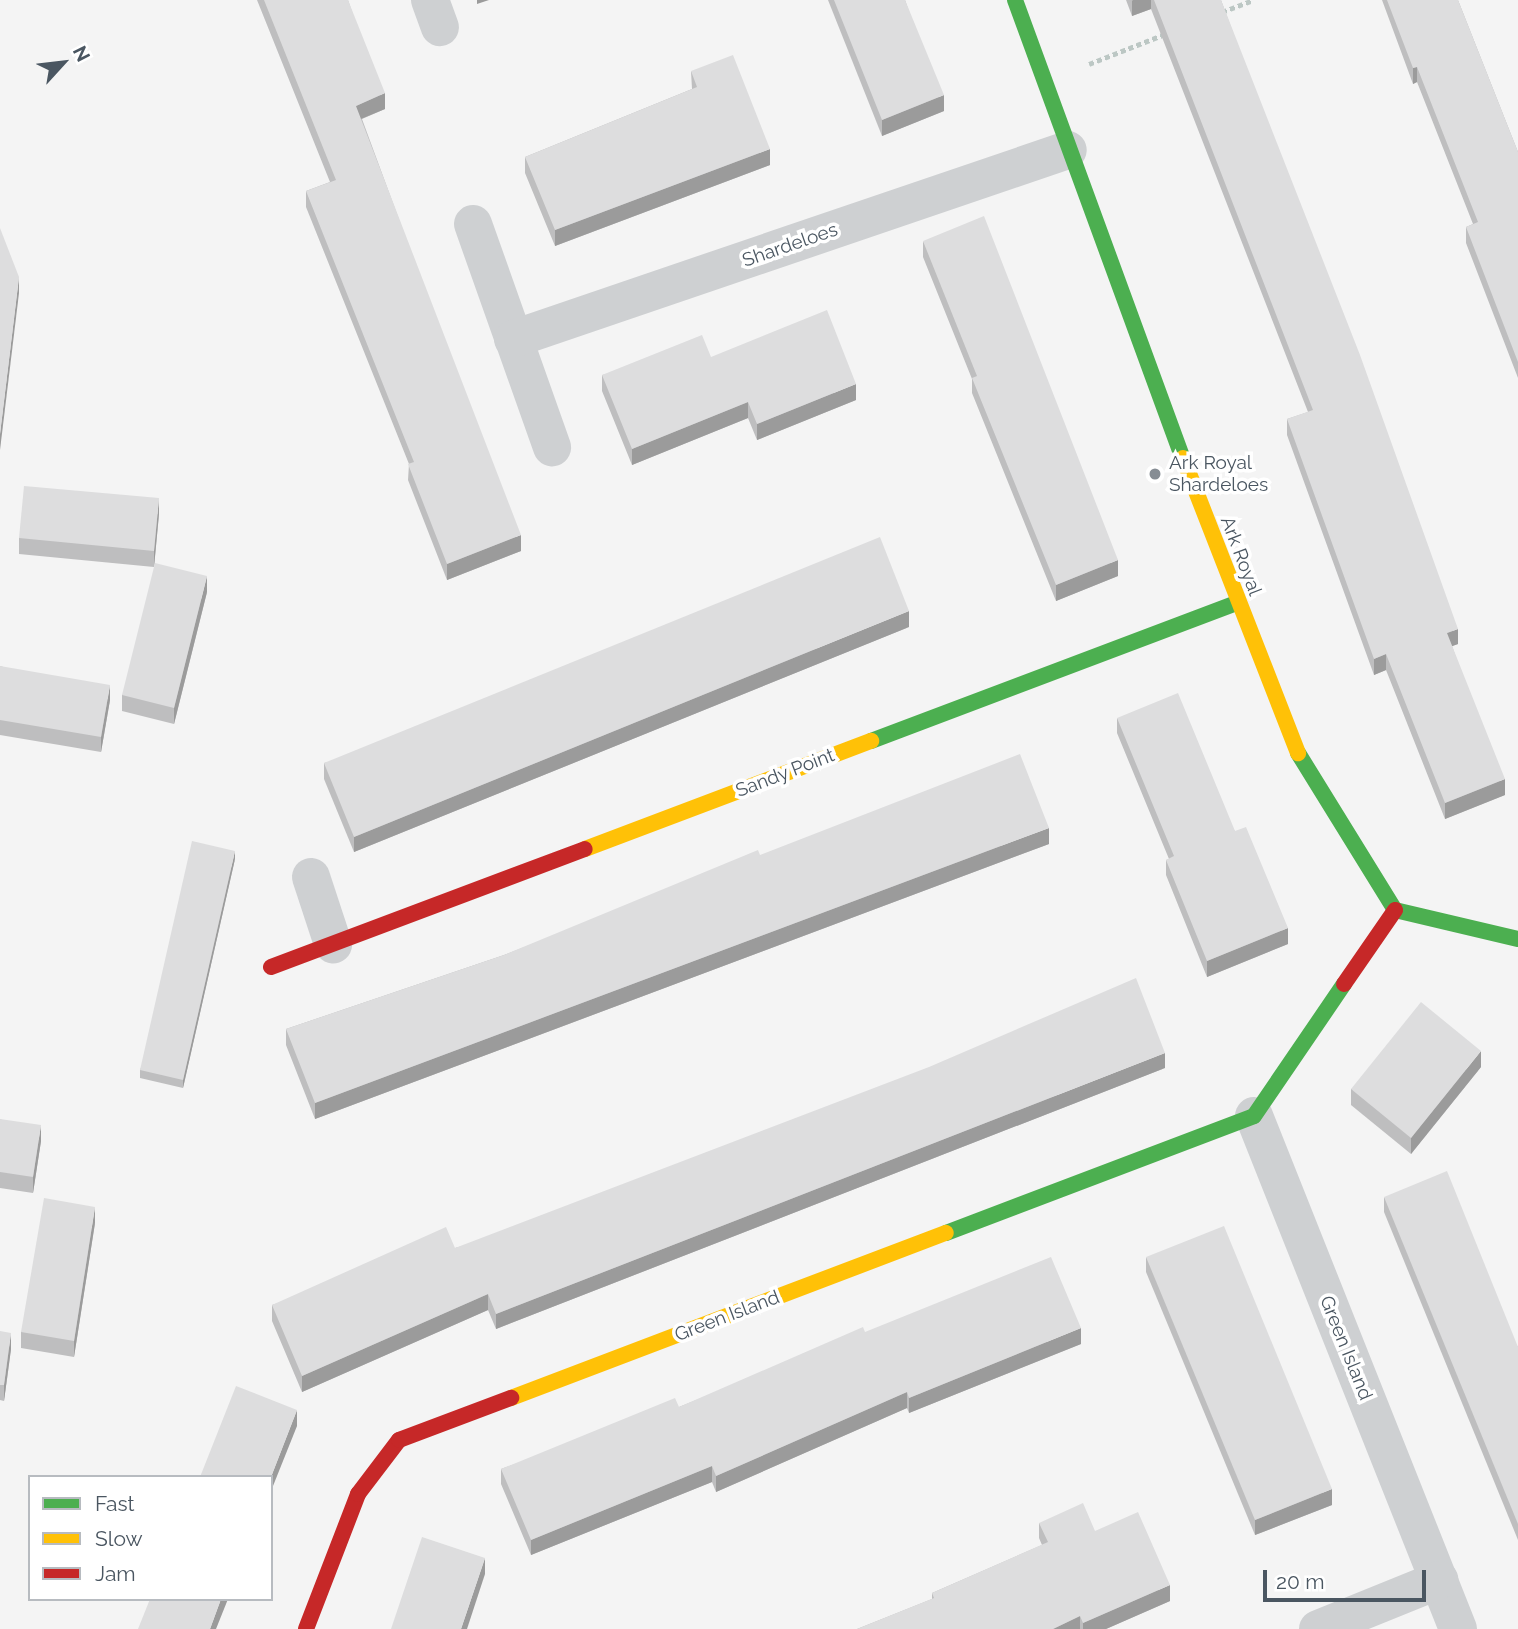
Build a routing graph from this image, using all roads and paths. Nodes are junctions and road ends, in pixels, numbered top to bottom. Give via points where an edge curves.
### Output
1 (1015, 0) edge
2 (1253, 0) edge
3 (1216, 15) edge
4 (1179, 29) edge
5 (1045, 79) junction
6 (1068, 150) junction
7 (473, 224) dead end
8 (513, 339) junction
9 (552, 446) dead end
10 (1236, 603) junction
11 (311, 877) dead end
12 (1395, 910) junction
13 (1518, 939) edge
14 (334, 944) junction
15 (271, 967) dead end
16 (1254, 1116) junction
17 (1439, 1580) junction
18 (306, 1629) edge
19 (1318, 1629) edge
20 (1458, 1629) edge

1 - 5 street, Ark Royal
2 - 3 path
4 - 5 path
5 - 6 street, Ark Royal
6 - 8 street, Shardeloes
6 - 10 street, Ark Royal
7 - 8 street
8 - 9 street
10 - 12 street, Ark Royal via 1306,771
10 - 14 street, Sandy Point
11 - 14 street
12 - 13 street
12 - 16 street
14 - 15 street, Sandy Point
16 - 17 street, Green Island
16 - 18 street, Green Island via 399,1440 358,1494
17 - 19 street
17 - 20 street, Green Island

